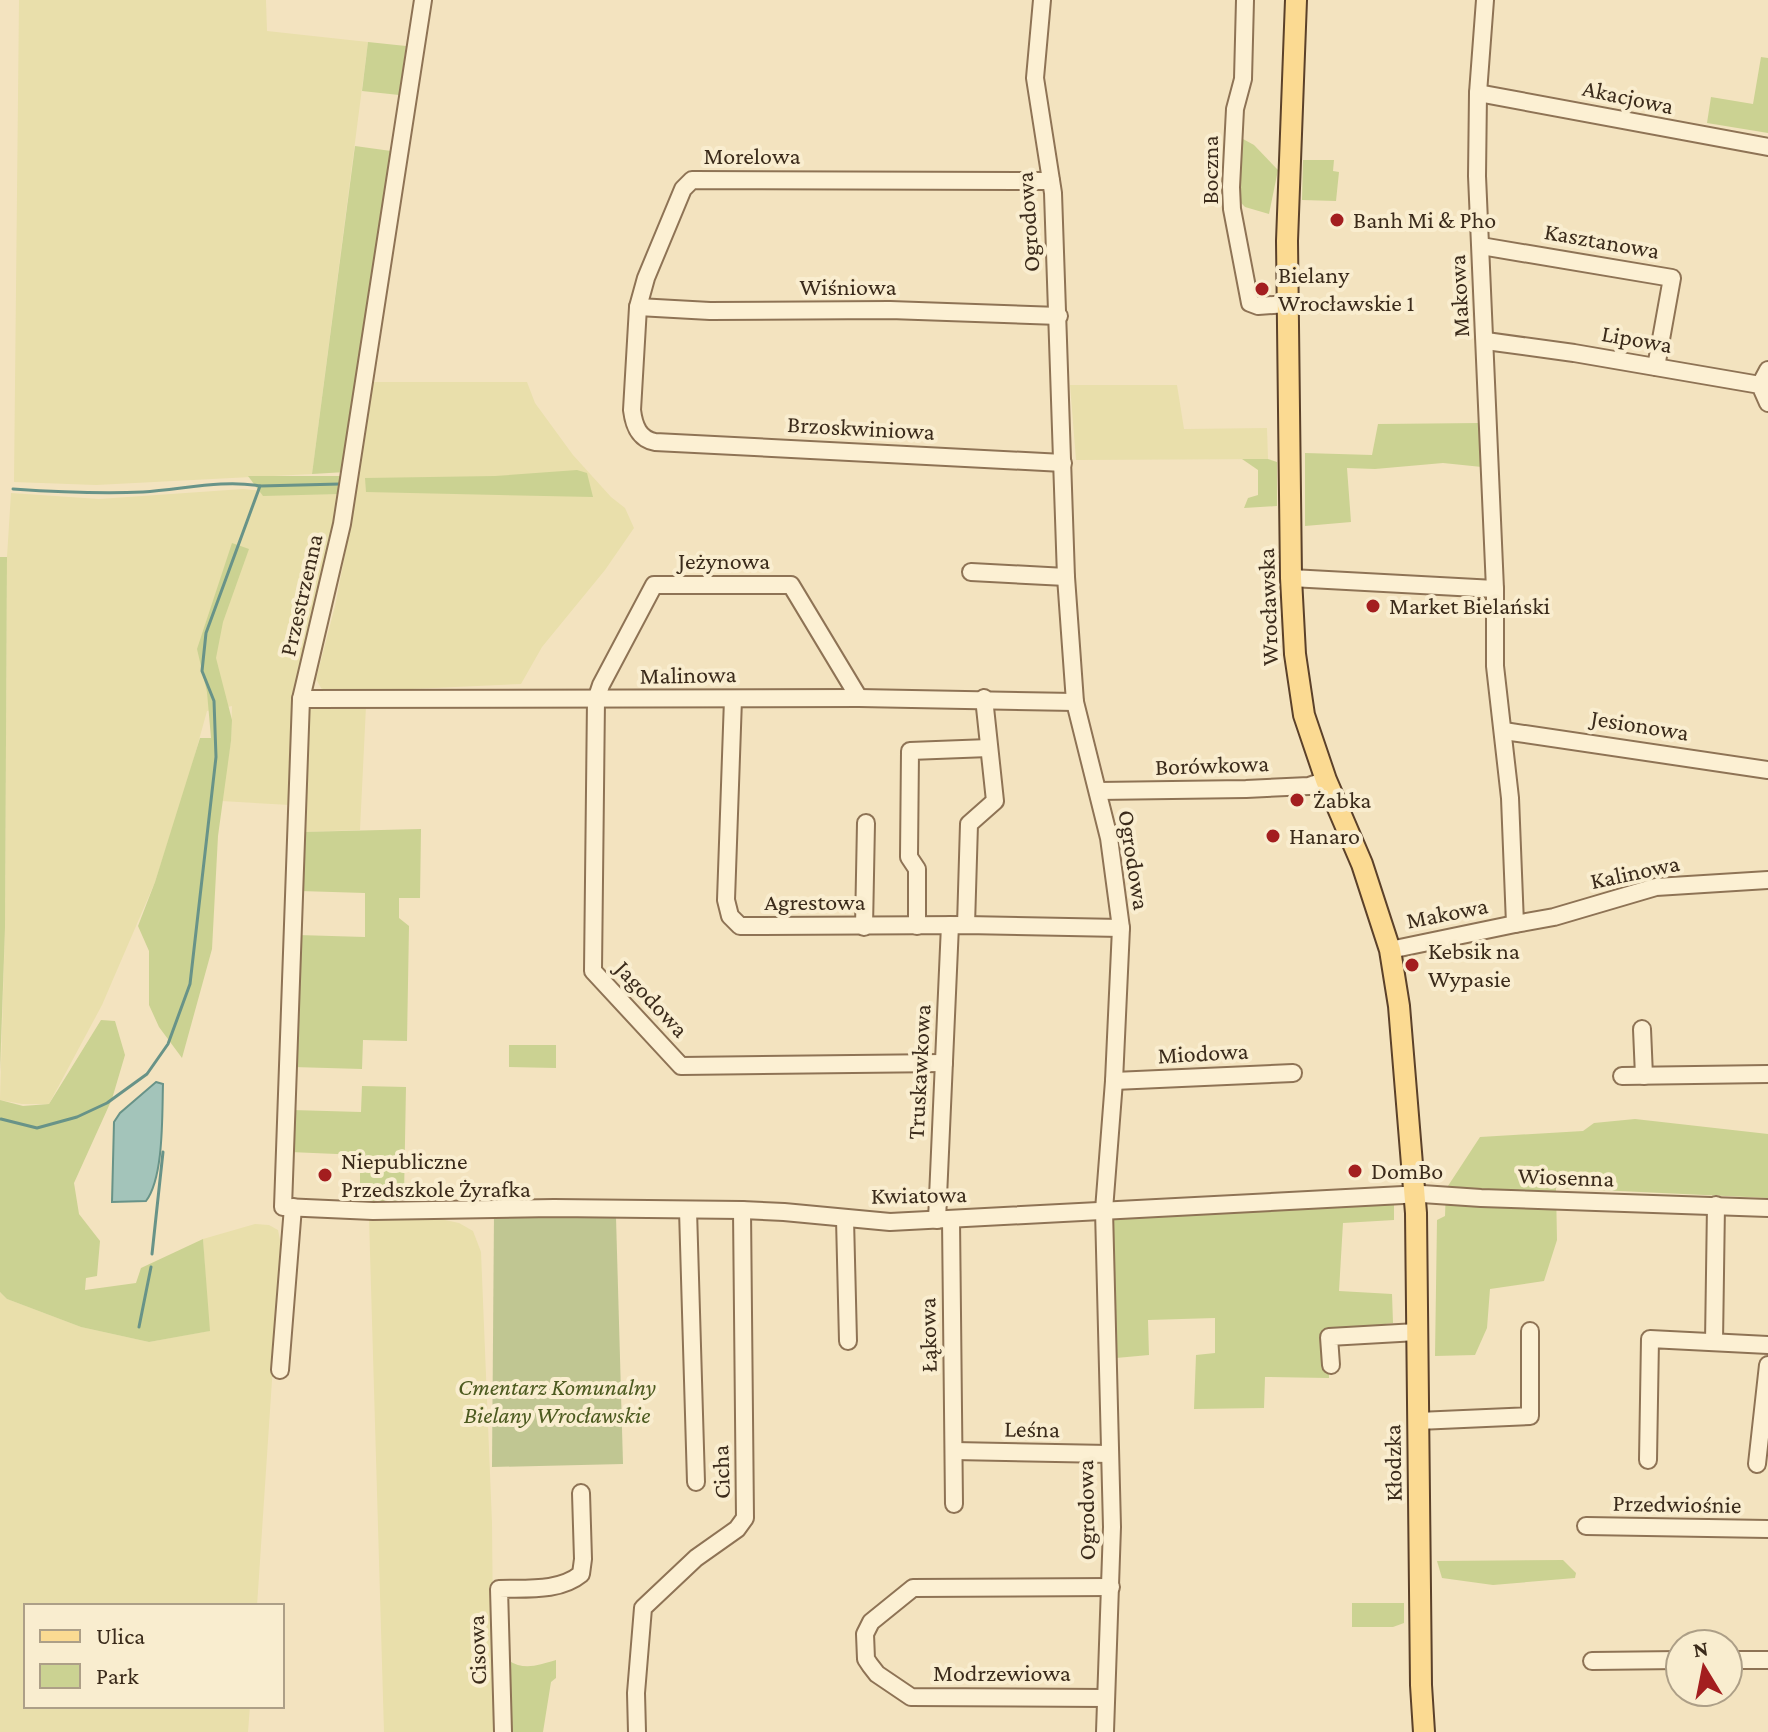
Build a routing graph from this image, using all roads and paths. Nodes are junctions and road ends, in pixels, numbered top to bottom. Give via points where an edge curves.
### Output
1 (423, 0) edge
2 (1042, 0) edge
3 (1245, 0) edge
4 (1296, 0) edge
5 (1485, 0) edge
6 (1478, 93) junction
7 (1768, 147) edge
8 (1051, 181) junction
9 (1481, 246) junction
10 (1288, 304) junction
11 (638, 307) junction
12 (1059, 316) junction
13 (1486, 341) junction
14 (1656, 367) junction
15 (1768, 370) edge
16 (1760, 385) junction
17 (1768, 403) edge
18 (655, 442) joint
19 (1063, 463) junction
20 (971, 572) dead end
21 (1066, 577) junction
22 (1291, 578) junction
23 (1495, 589) junction
24 (859, 698) junction
25 (984, 698) junction
26 (301, 699) junction
27 (733, 699) junction
28 (596, 700) junction
29 (1075, 702) junction
30 (1504, 731) junction
31 (989, 748) junction
32 (1768, 770) edge
33 (1326, 780) junction
34 (1098, 791) junction
35 (866, 823) dead end
36 (1768, 880) edge
37 (1515, 924) junction
38 (958, 925) junction
39 (917, 926) junction
40 (864, 927) junction
41 (1121, 928) junction
42 (1390, 950) junction
43 (1642, 1029) dead end
44 (944, 1063) junction
45 (1293, 1073) dead end
46 (1768, 1074) edge
47 (1622, 1076) dead end
48 (1644, 1076) junction
49 (1114, 1081) junction
50 (1415, 1194) junction
51 (1716, 1205) junction
52 (288, 1207) junction
53 (1768, 1208) edge
54 (688, 1210) junction
55 (742, 1210) junction
56 (1104, 1210) junction
57 (845, 1219) junction
58 (944, 1220) junction
59 (1530, 1331) dead end
60 (1417, 1332) junction
61 (848, 1341) dead end
62 (1714, 1342) junction
63 (1768, 1345) edge
64 (1331, 1365) dead end
65 (1768, 1365) edge
66 (280, 1370) dead end
67 (1418, 1421) junction
68 (954, 1451) junction
69 (1109, 1454) junction
70 (1648, 1460) dead end
71 (1757, 1464) dead end
72 (696, 1482) dead end
73 (581, 1493) dead end
74 (954, 1504) dead end
75 (1586, 1526) dead end
76 (1768, 1529) edge
77 (1111, 1587) junction
78 (1664, 1660) edge
79 (1744, 1660) edge
80 (1768, 1660) edge
81 (1592, 1661) dead end
82 (1106, 1698) junction
83 (503, 1732) edge
84 (637, 1732) edge
85 (1105, 1732) edge
86 (1424, 1732) edge

1 - 26 street, Przestrzenna via 342,524
2 - 8 street, Ogrodowa via 1035,78
3 - 10 street, Boczna via 1232,209 1250,303
4 - 10 main road, Wrocławska
5 - 6 street, Makowa
6 - 7 street, Akacjowa
6 - 9 street, Makowa
8 - 11 street, Morelowa via 692,180 683,189
8 - 12 street, Ogrodowa
9 - 13 street, Makowa
9 - 14 street, Kasztanowa via 1672,278
10 - 22 main road, Wrocławska
11 - 12 street, Wiśniowa
11 - 18 street, Morelowa via 633,421 641,436
12 - 19 street, Ogrodowa
13 - 14 street, Lipowa
13 - 23 street, Makowa
14 - 16 street, Lipowa
15 - 16 street
16 - 17 street
18 - 19 street, Brzoskwiniowa
19 - 21 street, Ogrodowa
20 - 21 street
21 - 29 street, Ogrodowa
22 - 23 street
22 - 33 main road, Wrocławska via 1297,680
23 - 30 street, Makowa via 1496,680
24 - 25 street, Malinowa
24 - 27 street, Malinowa
24 - 28 street, Jeżynowa via 791,585 654,585
25 - 29 street, Malinowa
25 - 31 street
26 - 28 street, Malinowa
26 - 52 street, Przestrzenna
27 - 28 street, Malinowa
27 - 40 street, Agrestowa via 726,900 730,916 740,926
28 - 44 street, Jagodowa via 593,971 681,1066
29 - 34 street, Ogrodowa
30 - 32 street, Jesionowa
30 - 37 street, Makowa
31 - 38 street, Truskawkowa via 995,801 969,824
31 - 39 street via 910,751 909,857 917,869
33 - 34 street, Borówkowa via 1309,786
33 - 42 main road, Wrocławska via 1362,864
34 - 41 street, Ogrodowa
35 - 40 street
36 - 37 street, Kalinowa via 1656,887
37 - 42 street, Makowa
38 - 39 street, Agrestowa
38 - 41 street, Agrestowa
38 - 44 street, Truskawkowa
39 - 40 street, Agrestowa
41 - 49 street, Ogrodowa
42 - 50 main road, Wrocławska
43 - 48 street
44 - 58 street, Truskawkowa
45 - 49 street, Miodowa
46 - 48 street
47 - 48 street
49 - 56 street, Ogrodowa
50 - 51 street, Wiosenna
50 - 56 street, Kwiatowa
50 - 60 main road, Kłodzka
51 - 53 street, Wiosenna
51 - 62 street
52 - 54 street, Kwiatowa
52 - 66 street, Przestrzenna
54 - 55 street, Kwiatowa
54 - 72 street
55 - 57 street, Kwiatowa
55 - 84 street, Cicha via 745,1518 643,1608
56 - 58 street, Kwiatowa
56 - 69 street, Ogrodowa
57 - 58 street, Kwiatowa
57 - 61 street
58 - 68 street, Łąkowa
59 - 67 street via 1530,1416
60 - 64 street via 1329,1337
60 - 67 main road, Kłodzka
62 - 63 street
62 - 70 street via 1650,1339
65 - 71 street
67 - 86 main road, Kłodzka
68 - 69 street, Leśna
68 - 74 street, Łąkowa
69 - 77 street, Ogrodowa
73 - 83 street, Cisowa via 581,1574 548,1587 499,1589
75 - 76 street, Przedwiośnie
77 - 82 street, Ogrodowa
77 - 82 street, Modrzewiowa via 913,1588 871,1622 865,1634 870,1665 911,1697
78 - 81 street
79 - 80 street
82 - 85 street, Ogrodowa

